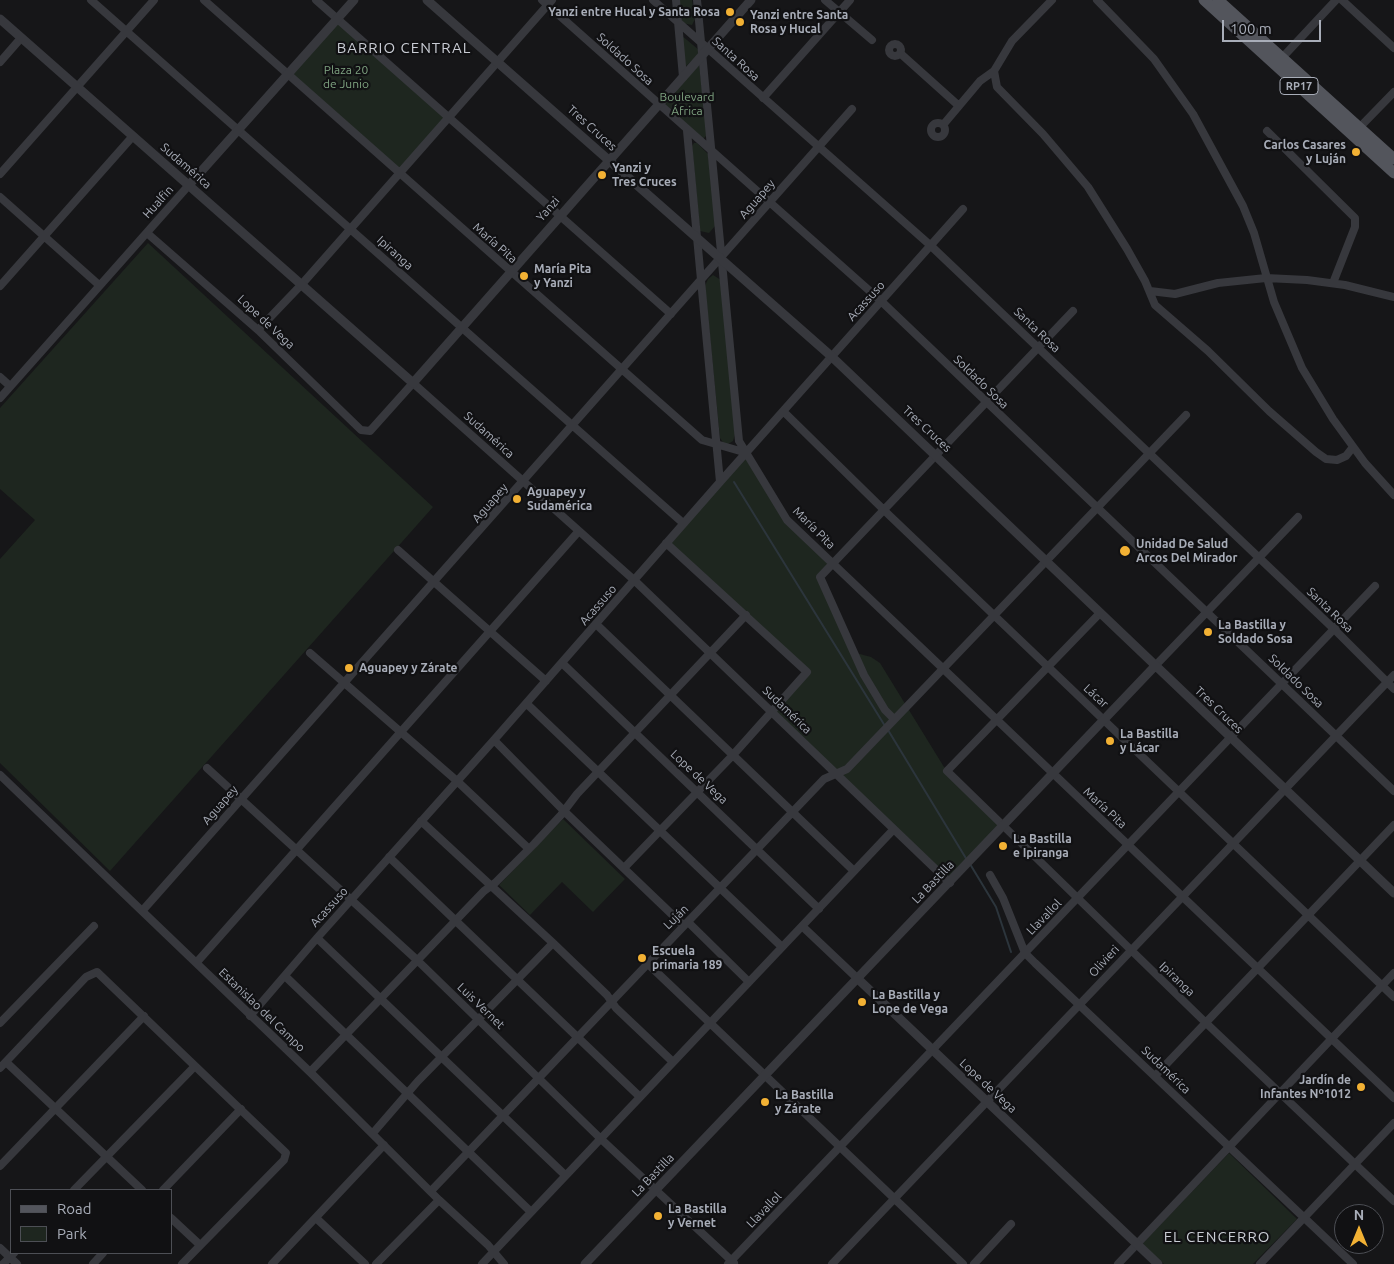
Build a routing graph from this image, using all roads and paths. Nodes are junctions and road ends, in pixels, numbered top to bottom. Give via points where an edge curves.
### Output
1 (92, 0) edge
2 (154, 0) edge
3 (204, 0) edge
4 (316, 0) edge
5 (354, 0) edge
6 (427, 0) edge
7 (653, 0) edge
8 (676, 0) edge
9 (697, 0) edge
10 (751, 0) edge
11 (826, 0) edge
12 (850, 0) edge
13 (1052, 0) edge
14 (1097, 0) edge
15 (1204, 0) edge
16 (1218, 0) edge
17 (1336, 0) edge
18 (1342, 0) edge
19 (547, 2) edge
20 (839, 12) junction
21 (0, 19) edge
22 (338, 19) junction
23 (678, 22) junction
24 (127, 31) junction
25 (21, 38) junction
26 (872, 40) dead end
27 (704, 48) junction
28 (1394, 48) edge
29 (901, 54) dead end
30 (498, 61) junction
31 (0, 62) edge
32 (1278, 62) junction
33 (994, 71) junction
34 (288, 75) junction
35 (683, 77) junction
36 (76, 87) junction
37 (1394, 92) edge
38 (763, 98) junction
39 (658, 104) junction
40 (959, 106) junction
41 (852, 110) dead end
42 (449, 118) junction
43 (942, 125) dead end
44 (1360, 128) junction
45 (238, 129) junction
46 (687, 131) junction
47 (1266, 131) dead end
48 (133, 136) junction
49 (818, 147) junction
50 (713, 154) junction
51 (608, 160) junction
52 (1394, 160) edge
53 (1394, 173) edge
54 (0, 174) edge
55 (400, 174) junction
56 (189, 186) junction
57 (0, 197) edge
58 (770, 202) junction
59 (963, 209) dead end
60 (560, 215) junction
61 (350, 229) junction
62 (147, 232) junction
63 (44, 236) junction
64 (697, 237) junction
65 (930, 245) junction
66 (722, 258) junction
67 (510, 271) junction
68 (1266, 278) junction
69 (701, 282) junction
70 (1333, 283) junction
71 (302, 284) junction
72 (99, 285) junction
73 (0, 286) edge
74 (1150, 291) junction
75 (1394, 297) edge
76 (881, 301) junction
77 (1073, 311) dead end
78 (671, 314) junction
79 (461, 327) junction
80 (258, 330) junction
81 (1038, 347) junction
82 (831, 356) junction
83 (622, 370) junction
84 (0, 377) edge
85 (412, 383) junction
86 (10, 386) junction
87 (0, 398) edge
88 (986, 402) junction
89 (784, 411) junction
90 (1186, 415) dead end
91 (573, 425) junction
92 (364, 432) joint
93 (717, 446) junction
94 (1353, 447) junction
95 (747, 452) junction
96 (1149, 454) junction
97 (937, 455) junction
98 (523, 482) junction
99 (720, 482) junction
100 (1394, 495) edge
101 (1096, 508) junction
102 (884, 510) junction
103 (1298, 517) dead end
104 (683, 524) junction
105 (578, 532) junction
106 (666, 543) junction
107 (398, 550) dead end
108 (1259, 558) junction
109 (1046, 562) junction
110 (834, 564) junction
111 (634, 580) junction
112 (434, 583) junction
113 (1375, 586) dead end
114 (1100, 613) junction
115 (1207, 613) junction
116 (994, 614) junction
117 (746, 615) junction
118 (596, 624) junction
119 (1334, 629) junction
120 (490, 630) junction
121 (310, 653) dead end
122 (709, 653) junction
123 (562, 663) junction
124 (1155, 666) junction
125 (1049, 668) junction
126 (943, 669) junction
127 (1394, 675) edge
128 (546, 681) junction
129 (345, 682) junction
130 (1387, 682) junction
131 (1282, 683) junction
132 (1394, 689) edge
133 (671, 696) junction
134 (526, 704) junction
135 (771, 712) junction
136 (1104, 718) junction
137 (892, 721) junction
138 (996, 721) junction
139 (401, 732) junction
140 (634, 733) junction
141 (1336, 736) junction
142 (1230, 738) junction
143 (494, 740) junction
144 (732, 755) junction
145 (207, 768) dead end
146 (598, 772) junction
147 (1052, 774) junction
148 (0, 775) edge
149 (836, 775) junction
150 (457, 781) junction
151 (1285, 790) junction
152 (1394, 791) edge
153 (697, 792) junction
154 (1179, 792) junction
155 (240, 799) junction
156 (564, 811) junction
157 (793, 812) junction
158 (421, 821) junction
159 (1394, 825) edge
160 (1003, 827) junction
161 (660, 830) junction
162 (893, 830) junction
163 (1233, 842) junction
164 (1127, 845) junction
165 (530, 849) junction
166 (297, 850) junction
167 (757, 850) junction
168 (389, 858) junction
169 (1360, 861) junction
170 (624, 868) junction
171 (854, 871) junction
172 (990, 875) dead end
173 (950, 883) junction
174 (491, 886) junction
175 (720, 888) junction
176 (1394, 893) edge
177 (1181, 897) junction
178 (352, 899) junction
179 (1076, 899) junction
180 (818, 909) junction
181 (143, 910) junction
182 (1309, 914) junction
183 (456, 921) junction
184 (686, 923) junction
185 (94, 926) dead end
186 (802, 926) junction
187 (317, 938) junction
188 (553, 943) junction
189 (782, 947) junction
190 (1130, 950) junction
191 (1025, 953) junction
192 (417, 960) junction
193 (197, 962) junction
194 (646, 963) junction
195 (1257, 968) junction
196 (1394, 973) edge
197 (284, 976) junction
198 (858, 979) junction
199 (516, 980) junction
200 (749, 982) junction
201 (1382, 986) junction
202 (1394, 997) edge
203 (380, 1000) junction
204 (612, 1002) junction
205 (1079, 1004) junction
206 (144, 1016) junction
207 (250, 1016) junction
208 (478, 1020) junction
209 (1205, 1022) junction
210 (0, 1023) edge
211 (710, 1023) junction
212 (347, 1035) junction
213 (578, 1038) junction
214 (1332, 1039) junction
215 (932, 1050) junction
216 (442, 1057) junction
217 (6, 1062) junction
218 (673, 1062) junction
219 (195, 1066) junction
220 (0, 1068) edge
221 (310, 1072) junction
222 (765, 1075) junction
223 (1155, 1076) junction
224 (540, 1078) junction
225 (407, 1093) junction
226 (1280, 1094) junction
227 (639, 1096) junction
228 (1394, 1098) edge
229 (986, 1102) junction
230 (55, 1108) junction
231 (241, 1109) junction
232 (504, 1116) junction
233 (1394, 1123) edge
234 (373, 1133) junction
235 (600, 1139) junction
236 (384, 1146) junction
237 (840, 1147) junction
238 (1229, 1147) junction
239 (469, 1152) junction
240 (106, 1156) junction
241 (1355, 1164) junction
242 (0, 1166) edge
243 (565, 1175) junction
244 (75, 1189) edge
245 (141, 1189) edge
246 (164, 1189) edge
247 (656, 1190) junction
248 (431, 1191) junction
249 (895, 1198) junction
250 (439, 1200) junction
251 (1394, 1201) edge
252 (530, 1211) junction
253 (316, 1218) junction
254 (1304, 1218) junction
255 (172, 1219) edge
256 (1011, 1224) dead end
257 (1137, 1244) junction
258 (200, 1245) junction
259 (493, 1252) junction
260 (102, 1254) edge
261 (12, 1255) edge
262 (732, 1263) edge
263 (3, 1264) edge
264 (17, 1264) edge
265 (93, 1264) edge
266 (182, 1264) edge
267 (272, 1264) edge
268 (365, 1264) edge
269 (376, 1264) edge
270 (482, 1264) edge
271 (504, 1264) edge
272 (585, 1264) edge
273 (832, 1264) edge
274 (963, 1264) edge
275 (974, 1264) edge
276 (1118, 1264) edge
277 (1158, 1264) edge
278 (1260, 1264) edge
279 (1353, 1264) edge

1 - 24 street, Ipiranga
2 - 24 street
3 - 34 street, María Pita
4 - 22 street
5 - 22 street, Hualfin
6 - 30 street, Tres Cruces
7 - 23 street, Santa Rosa
8 - 23 street
9 - 27 street
10 - 27 street, Yanzi
11 - 20 street
12 - 20 street
13 - 33 street via 1012,41
14 - 68 street via 1154,59 1193,114 1243,206
15 - 32 main road, RP17
16 - 32 main road, RP17
17 - 32 street
18 - 28 street
19 - 30 street
19 - 39 street, Soldado Sosa
20 - 26 street
20 - 38 street
21 - 25 street, Sudamérica
22 - 34 street, Hualfin
22 - 42 street
23 - 27 street, Santa Rosa
23 - 35 street
24 - 36 street
24 - 45 street, Ipiranga
25 - 31 street
25 - 36 street, Sudamérica
27 - 35 street, Yanzi
27 - 38 street, Santa Rosa
27 - 50 street
29 - 40 street
30 - 42 street
30 - 51 street, Tres Cruces
32 - 44 main road, RP17
32 - 53 main road, RP17
33 - 40 street via 980,81
33 - 74 street via 996,86 1088,187
34 - 45 street, Hualfin
34 - 55 street, María Pita
35 - 39 street, Yanzi
36 - 48 street, Sudamérica
36 - 54 street
37 - 44 street
38 - 49 street, Santa Rosa
39 - 46 street, Soldado Sosa
39 - 51 street, Yanzi
40 - 43 street
41 - 49 street, Aguapey
42 - 55 street
42 - 60 street
44 - 52 main road, RP17
45 - 56 street, Hualfin
45 - 61 street, Ipiranga
46 - 50 street, Soldado Sosa
46 - 64 street
47 - 70 street via 1355,218 1355,227
48 - 56 street, Sudamérica
48 - 63 street
49 - 58 street, Aguapey
49 - 65 street, Santa Rosa
50 - 58 street, Soldado Sosa
50 - 66 street
51 - 60 street, Yanzi
51 - 64 street, Tres Cruces
55 - 61 street
55 - 67 street, María Pita
56 - 62 street, Hualfin
56 - 71 street, Sudamérica
57 - 63 street
58 - 66 street, Aguapey
58 - 76 street, Soldado Sosa
59 - 65 street, Acassuso
60 - 67 street, Yanzi
60 - 78 street
61 - 71 street
61 - 79 street, Ipiranga
62 - 72 street, Hualfin
62 - 80 street, Lope de Vega
63 - 72 street
63 - 73 street
64 - 66 street, Tres Cruces
64 - 69 street
65 - 76 street, Acassuso
65 - 81 street, Santa Rosa
66 - 69 street, Aguapey
66 - 82 street, Tres Cruces
66 - 95 street via 738,435
67 - 79 street, Yanzi
67 - 83 street, María Pita
68 - 70 street
68 - 74 street via 1218,283 1182,293
68 - 94 street via 1302,368
69 - 78 street, Aguapey
69 - 93 street
70 - 75 street
71 - 80 street
71 - 85 street, Sudamérica
72 - 86 street, Hualfin
74 - 94 street via 1155,305 1208,350 1316,452 1326,459 1337,460 1346,456
76 - 82 street, Acassuso
76 - 88 street, Soldado Sosa
77 - 81 street
78 - 83 street, Aguapey
79 - 85 street, Yanzi
79 - 91 street, Ipiranga
80 - 92 street, Lope de Vega
81 - 88 street
81 - 96 street, Santa Rosa
82 - 89 street, Acassuso
82 - 97 street, Tres Cruces
83 - 91 street, Aguapey
83 - 93 street, María Pita via 702,440
84 - 86 street
85 - 92 street, Yanzi via 370,430
85 - 98 street, Sudamérica
86 - 87 street, Hualfin
88 - 97 street
88 - 101 street, Soldado Sosa
89 - 95 street, Acassuso
89 - 102 street, Lácar
90 - 96 street
91 - 98 street, Aguapey
91 - 104 street, Ipiranga
93 - 95 street, María Pita
93 - 99 street
94 - 100 street
95 - 99 street, Acassuso
95 - 110 street, María Pita via 787,520
96 - 101 street
96 - 108 street, Santa Rosa
97 - 102 street
97 - 109 street, Tres Cruces
98 - 105 street, Sudamérica
98 - 112 street, Aguapey
99 - 104 street, Acassuso
101 - 109 street
101 - 115 street, Soldado Sosa
102 - 110 street
102 - 116 street, Lácar
103 - 108 street, La Bastilla
104 - 106 street, Acassuso
105 - 111 street, Sudamérica
105 - 120 street
106 - 111 street, Acassuso
106 - 117 street
107 - 112 street
108 - 115 street, La Bastilla
108 - 119 street, Santa Rosa
109 - 114 street, Tres Cruces
109 - 116 street
110 - 126 street, María Pita
110 - 137 street via 820,577 864,674
111 - 118 street, Acassuso
111 - 122 street, Sudamérica
112 - 120 street
112 - 129 street, Aguapey
113 - 119 street, Llavallol
114 - 124 street, Tres Cruces
114 - 125 street
115 - 124 street, La Bastilla
115 - 131 street, Soldado Sosa
116 - 125 street, Lácar
116 - 126 street
117 - 122 street
117 - 135 street via 806,669 806,675
118 - 123 street, Acassuso
118 - 133 street
119 - 130 street, Santa Rosa
119 - 131 street, Llavallol
120 - 128 street
120 - 139 street
121 - 129 street
122 - 133 street
122 - 135 street, Sudamérica
123 - 128 street, Acassuso
123 - 140 street, Lope de Vega
124 - 136 street, La Bastilla
124 - 142 street, Tres Cruces
125 - 136 street, Lácar
125 - 138 street
126 - 137 street
126 - 138 street, María Pita
127 - 130 street, Olivieri
128 - 134 street, Acassuso
129 - 139 street
129 - 155 street, Aguapey
130 - 132 street, Santa Rosa
130 - 141 street, Olivieri
131 - 141 street, Soldado Sosa
131 - 142 street, Llavallol
133 - 140 street
133 - 144 street
134 - 143 street, Acassuso
134 - 146 street
135 - 144 street
135 - 149 street, Sudamérica
136 - 147 street, La Bastilla
136 - 154 street, Lácar
137 - 149 street, Luján via 847,769
138 - 147 street, María Pita
138 - 160 street, Ipiranga via 947,771
139 - 150 street
139 - 166 street
140 - 146 street
140 - 153 street, Lope de Vega
141 - 151 street, Olivieri
141 - 152 street, Soldado Sosa
142 - 151 street, Tres Cruces
142 - 154 street, Llavallol
143 - 150 street, Acassuso
143 - 156 street
144 - 153 street
144 - 157 street
145 - 155 street, Luis Vernet
146 - 156 street
146 - 161 street
147 - 160 street, La Bastilla
147 - 164 street, María Pita
148 - 181 street, Estanislao del Campo
149 - 157 street, Luján via 824,779
149 - 162 street, Sudamérica
150 - 158 street, Acassuso
150 - 165 street
151 - 163 street, Olivieri
151 - 169 street, Tres Cruces
153 - 161 street
153 - 167 street, Lope de Vega
154 - 163 street, Lácar
154 - 164 street, Llavallol
155 - 166 street, Luis Vernet
155 - 181 street, Aguapey
156 - 165 street
156 - 170 street
157 - 167 street, Luján
157 - 171 street
158 - 168 street, Acassuso
158 - 174 street
159 - 169 street
160 - 173 street, La Bastilla
160 - 179 street, Ipiranga
161 - 170 street
161 - 175 street
162 - 171 street
162 - 173 street, Sudamérica
163 - 177 street, Olivieri
163 - 182 street, Lácar
164 - 177 street, María Pita
164 - 179 street, Llavallol
165 - 174 street
166 - 178 street, Luis Vernet
166 - 193 street
167 - 175 street, Luján
167 - 180 street, Lope de Vega
168 - 178 street, Acassuso
168 - 183 street
169 - 176 street, Tres Cruces
169 - 182 street
170 - 184 street
171 - 180 street
172 - 191 street, Sudamérica
173 - 198 street, La Bastilla
174 - 183 street
174 - 188 street
175 - 184 street, Luján
175 - 189 street
177 - 190 street, Olivieri
177 - 195 street, María Pita
178 - 187 street, Acassuso
178 - 192 street, Luis Vernet
179 - 190 street, Ipiranga
179 - 191 street, Llavallol
180 - 186 street
181 - 193 street, Estanislao del Campo
182 - 195 street
182 - 201 street, Lácar
183 - 192 street
183 - 199 street
184 - 194 street, Luján
184 - 200 street
185 - 210 street
186 - 189 street
186 - 198 street, Lope de Vega
187 - 197 street, Acassuso
187 - 203 street
188 - 199 street
188 - 204 street
189 - 200 street
190 - 205 street, Olivieri
190 - 209 street, Ipiranga
191 - 205 street, Sudamérica
191 - 215 street, Llavallol
192 - 203 street
192 - 208 street, Luis Vernet
193 - 207 street, Estanislao del Campo
194 - 204 street, Luján
194 - 211 street
195 - 209 street
195 - 214 street, María Pita
196 - 201 street
197 - 207 street, Acassuso
197 - 212 street
198 - 215 street, Lope de Vega
198 - 222 street, La Bastilla
199 - 208 street
199 - 213 street
200 - 211 street
201 - 202 street, Lácar
201 - 214 street
203 - 212 street
203 - 216 street
204 - 213 street, Luján
204 - 218 street
205 - 223 street, Sudamérica
205 - 229 street, Olivieri
206 - 217 street via 101,973 94,972
206 - 219 street
206 - 230 street
207 - 221 street, Estanislao del Campo
208 - 216 street
208 - 224 street, Luis Vernet
209 - 223 street
209 - 226 street, Ipiranga
211 - 218 street
211 - 222 street
212 - 221 street
212 - 225 street
213 - 224 street, Luján
213 - 227 street
214 - 226 street
214 - 228 street, María Pita
215 - 229 street, Lope de Vega
215 - 237 street, Llavallol
216 - 225 street
216 - 232 street
217 - 220 street
217 - 230 street
218 - 227 street
219 - 231 street
219 - 240 street
221 - 234 street, Estanislao del Campo
222 - 237 street
222 - 247 street, La Bastilla
223 - 238 street, Sudamérica
224 - 232 street, Luján
224 - 235 street, Luis Vernet
225 - 234 street
225 - 239 street
226 - 238 street
226 - 241 street, Ipiranga
227 - 235 street
229 - 249 street, Olivieri
229 - 257 street, Lope de Vega
230 - 240 street
230 - 242 street
231 - 246 street
231 - 258 street via 283,1149 285,1157
232 - 239 street, Luján
232 - 243 street
233 - 241 street
234 - 236 street, Estanislao del Campo
235 - 243 street
235 - 247 street, Luis Vernet
236 - 248 street, Estanislao del Campo
236 - 253 street
237 - 249 street
237 - 262 street, Llavallol
238 - 254 street, Sudamérica
238 - 257 street
239 - 248 street, Luján
239 - 252 street
240 - 244 street
240 - 245 street
241 - 251 street, Ipiranga
241 - 254 street
243 - 252 street
247 - 262 street, Luis Vernet
247 - 272 street, La Bastilla
248 - 250 street, Estanislao del Campo
249 - 273 street, Olivieri
249 - 274 street
250 - 259 street, Estanislao del Campo
250 - 269 street
252 - 259 street
253 - 267 street
253 - 268 street
254 - 278 street
254 - 279 street, Sudamérica
255 - 258 street
256 - 275 street
257 - 276 street
257 - 277 street, Lope de Vega
258 - 266 street
259 - 270 street
259 - 271 street, Estanislao del Campo
260 - 265 street
261 - 263 street
261 - 264 street

